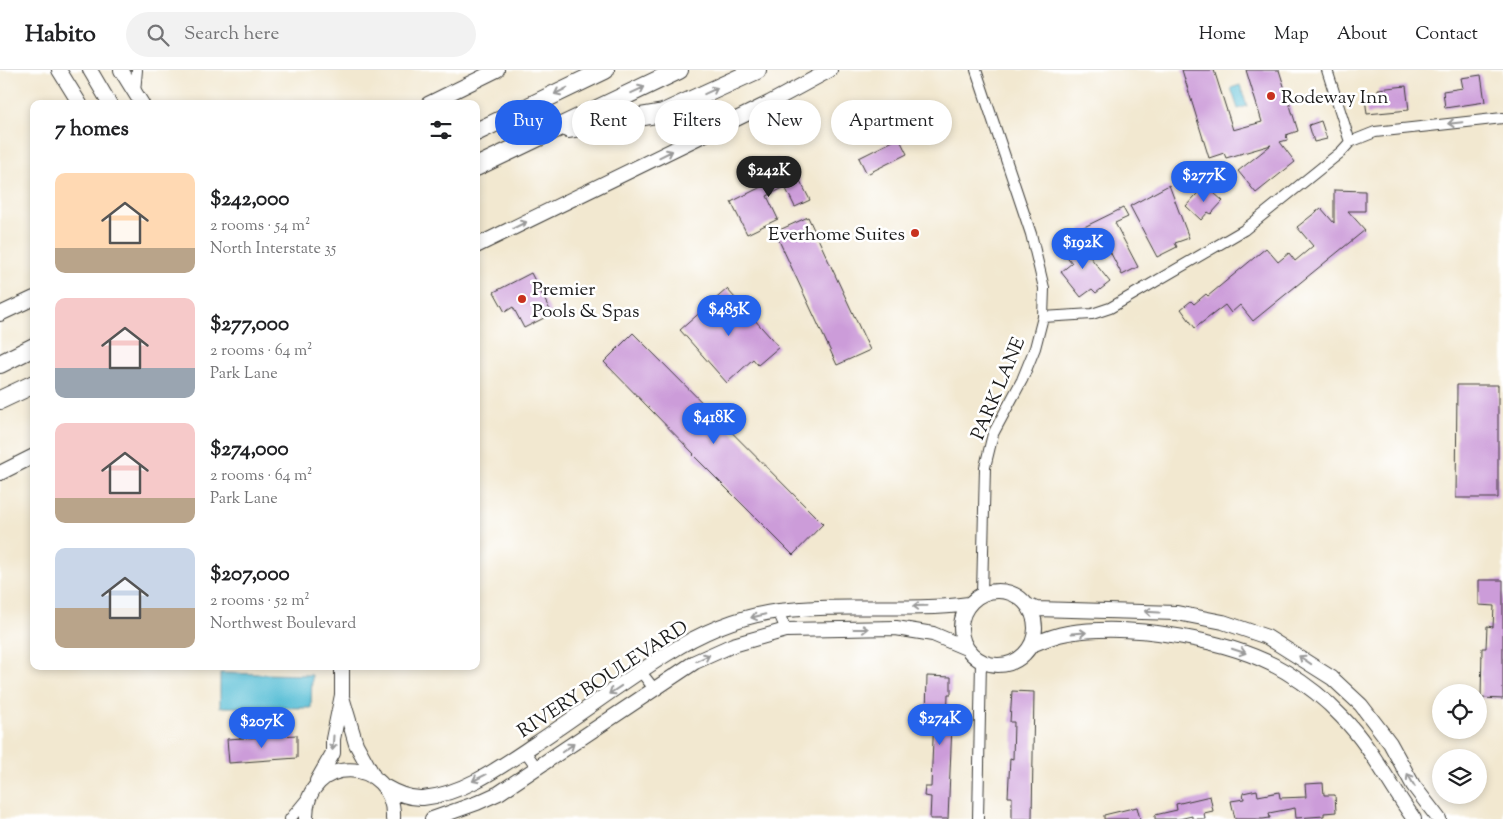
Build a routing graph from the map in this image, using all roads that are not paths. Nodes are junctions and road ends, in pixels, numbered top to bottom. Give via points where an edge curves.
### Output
1 (59, 70) edge
2 (90, 70) edge
3 (121, 70) edge
4 (137, 70) edge
5 (497, 70) edge
6 (605, 70) edge
7 (679, 70) edge
8 (757, 70) edge
9 (830, 70) edge
10 (976, 70) edge
11 (1327, 70) edge
12 (138, 98) edge
13 (78, 100) edge
14 (108, 100) edge
15 (436, 100) edge
16 (1503, 118) edge
17 (562, 125) edge
18 (480, 130) edge
19 (562, 130) edge
20 (1350, 142) junction
21 (521, 145) edge
22 (480, 165) edge
23 (480, 244) edge
24 (30, 300) edge
25 (0, 314) edge
26 (1043, 317) junction
27 (30, 349) edge
28 (0, 364) edge
29 (30, 386) edge
30 (0, 400) edge
31 (30, 458) edge
32 (0, 473) edge
33 (982, 594) junction
34 (969, 604) junction
35 (1026, 605) junction
36 (778, 611) junction
37 (786, 630) junction
38 (1032, 645) junction
39 (966, 648) junction
40 (981, 661) junction
41 (342, 670) edge
42 (641, 672) junction
43 (654, 690) junction
44 (342, 695) junction
45 (525, 751) junction
46 (537, 768) junction
47 (379, 782) junction
48 (312, 791) junction
49 (290, 819) edge
50 (306, 819) edge
51 (393, 819) edge
52 (432, 819) edge
53 (978, 819) edge
54 (1414, 819) edge
55 (1439, 819) edge

1 - 13 street
2 - 14 street
3 - 12 street
4 - 12 street
5 - 15 street
6 -> 18 highway
17 -> 7 highway
19 -> 8 highway via 663,113
23 -> 9 street via 760,108
10 - 26 street, PARK LANE via 1040,263 1044,288
11 - 20 street
16 -> 20 street via 1375,132
20 - 26 street via 1244,230 1110,308 1092,314
21 - 22 highway
24 - 25 street
26 - 33 street, PARK LANE via 1022,380 993,434 985,467
27 - 28 highway
29 - 30 highway
31 - 32 street
33 - 34 street
33 - 35 street via 1010,593
34 -> 36 street, RIVERY BOULEVARD
34 - 39 street via 960,630
35 - 38 street via 1035,626
55 -> 35 street via 1361,705 1332,678 1267,637 1223,622 1177,613 1036,609
36 - 37 street
36 -> 42 street, RIVERY BOULEVARD via 718,628 667,654
37 -> 39 street, RIVERY BOULEVARD via 896,628 933,634
43 -> 37 street, RIVERY BOULEVARD via 695,662 733,645
38 - 40 street via 1011,663 994,665
38 -> 54 street via 1068,633 1115,631 1161,633 1249,654 1286,672 1343,717
39 - 40 street
40 - 53 street
41 - 44 street
42 - 43 street
42 -> 45 street, RIVERY BOULEVARD
46 -> 43 street, RIVERY BOULEVARD
44 - 47 street via 356,744
44 -> 48 street via 333,753
45 - 46 street
45 -> 47 street, RIVERY BOULEVARD via 467,785 423,798 410,797
46 - 52 street, RIVERY BOULEVARD via 492,796
47 - 48 street, RIVERY BOULEVARD via 362,771 348,770 334,772
47 - 51 street via 390,797
48 - 49 street
48 - 50 street

